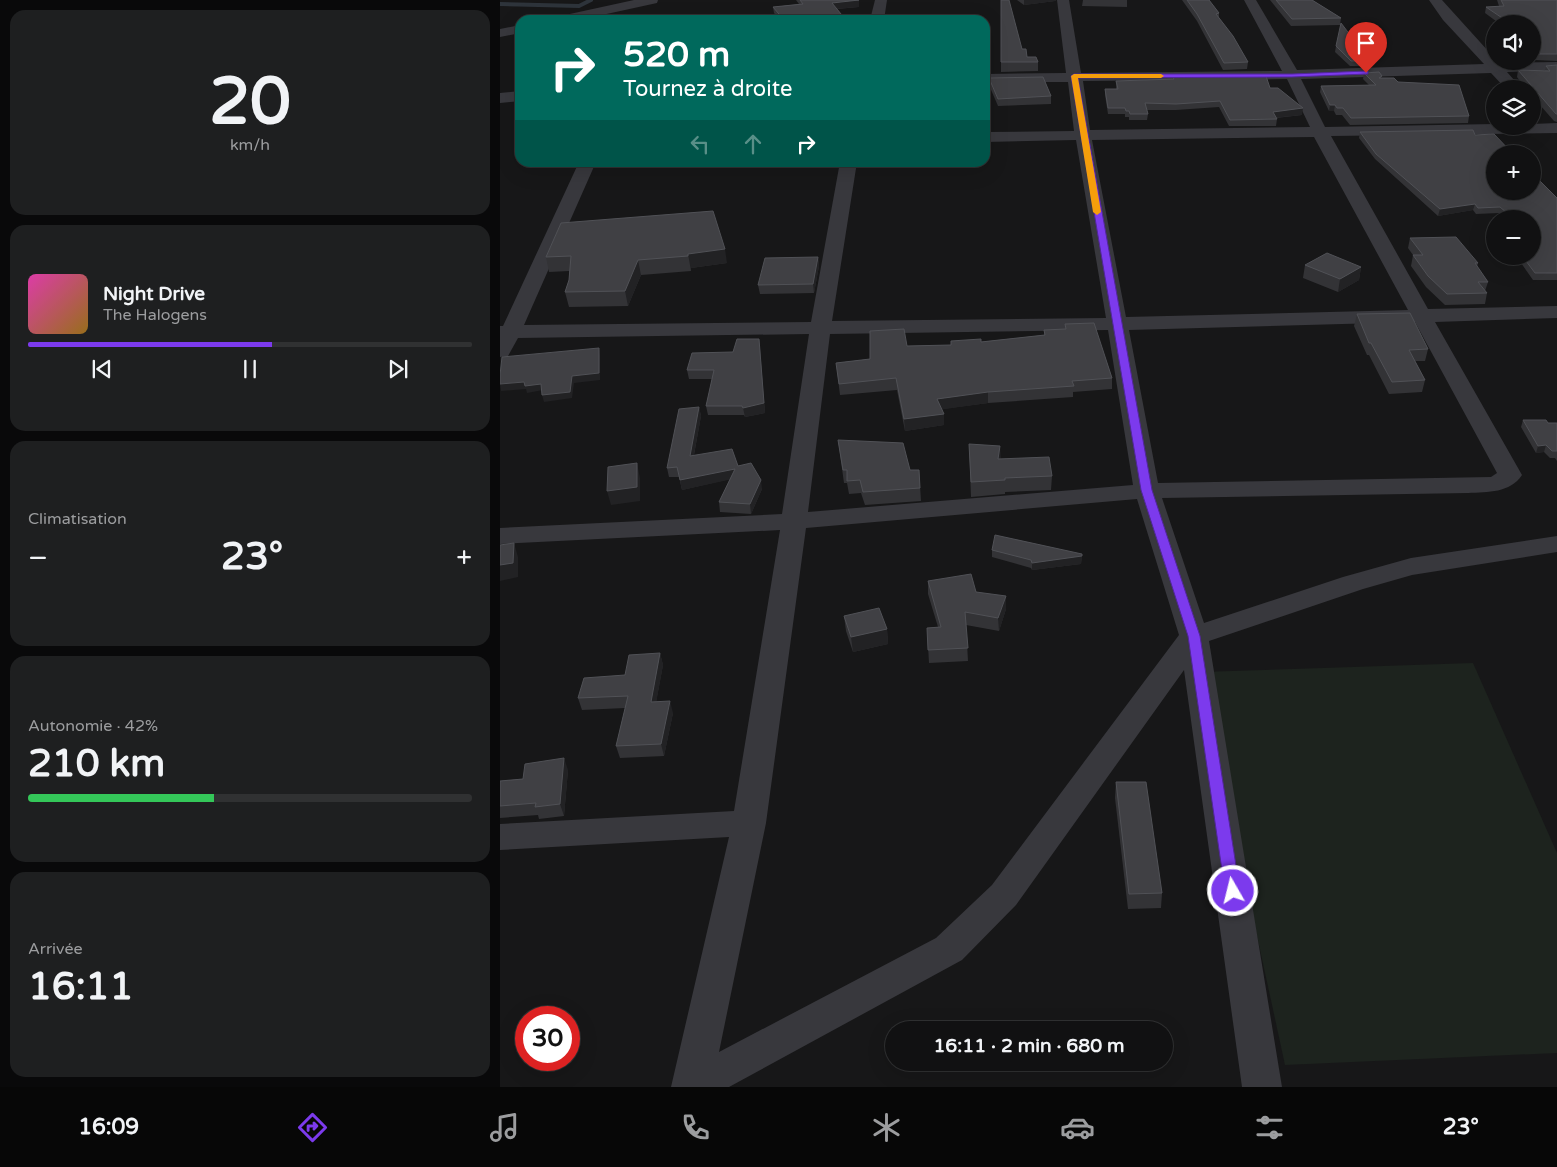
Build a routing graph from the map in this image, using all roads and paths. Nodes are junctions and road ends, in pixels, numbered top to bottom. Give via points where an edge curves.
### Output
1 (652, 0) edge
2 (881, 0) edge
3 (1063, 0) edge
4 (1250, 0) edge
5 (1435, 0) edge
6 (584, 15) edge
7 (878, 15) edge
8 (515, 29) edge
9 (500, 33) edge
10 (1486, 58) edge
11 (1557, 66) edge
12 (1541, 67) edge
13 (1486, 68) edge
14 (1496, 70) edge
15 (1074, 76) junction
16 (1292, 76) junction
17 (990, 78) edge
18 (1505, 80) edge
19 (515, 96) edge
20 (500, 98) edge
21 (1541, 117) edge
22 (1555, 130) edge
23 (1320, 132) junction
24 (1083, 135) junction
25 (990, 137) edge
26 (586, 167) edge
27 (848, 167) edge
28 (1557, 312) edge
29 (1420, 315) junction
30 (1117, 324) junction
31 (820, 328) junction
32 (506, 332) edge
33 (500, 351) edge
34 (1147, 490) junction
35 (794, 521) junction
36 (500, 536) edge
37 (1557, 544) edge
38 (1194, 636) junction
39 (749, 823) junction
40 (500, 838) edge
41 (692, 1086) edge
42 (1262, 1087) edge

1 - 6 street
2 - 7 street
3 - 15 street
4 - 16 street
5 - 10 street
8 - 9 street
11 - 12 street
13 - 16 street
14 - 18 street
15 - 16 street
15 - 17 street
15 - 24 street
16 - 23 street
19 - 20 street
21 - 22 street
22 - 23 street
23 - 24 street
23 - 29 street
24 - 25 street
24 - 30 street
26 - 32 street
27 - 31 street
28 - 29 street
29 - 30 street
29 - 34 street via 1510,475 1497,484
30 - 31 street
30 - 34 street
31 - 32 street
31 - 35 street
32 - 33 street
34 - 35 street
34 - 38 street
35 - 36 street
35 - 39 street
37 - 38 street via 1411,567
38 - 41 street via 1004,895 949,949
38 - 42 street
39 - 40 street
39 - 41 street

